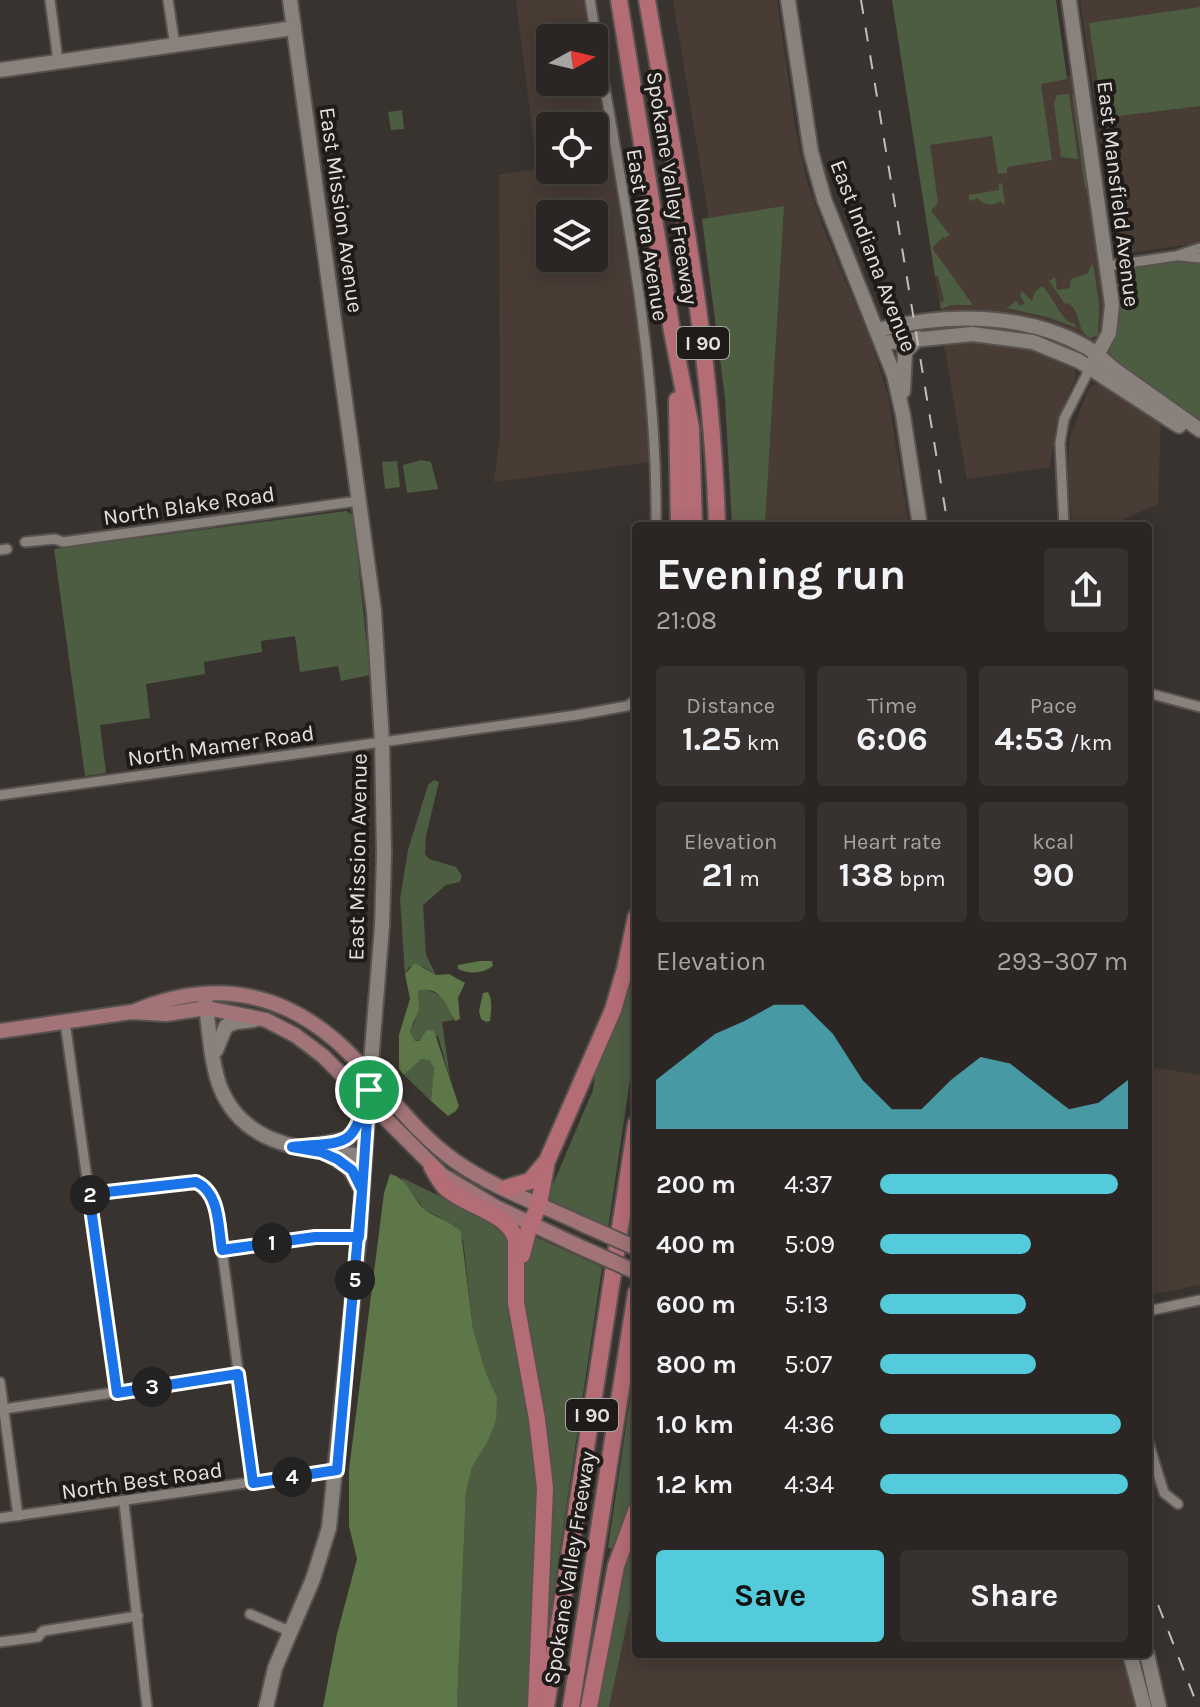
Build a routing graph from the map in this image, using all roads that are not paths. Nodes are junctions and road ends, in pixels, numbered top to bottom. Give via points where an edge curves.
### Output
1 (50, 0) edge
2 (168, 0) edge
3 (290, 0) edge
4 (590, 0) edge
5 (619, 0) edge
6 (647, 0) edge
7 (788, 0) edge
8 (1069, 0) edge
9 (294, 28) junction
10 (175, 46) junction
11 (58, 61) junction
12 (0, 70) edge
13 (1200, 248) edge
14 (1176, 256) junction
15 (1200, 258) edge
16 (1107, 266) junction
17 (672, 331) junction
18 (881, 336) junction
19 (918, 338) junction
20 (1094, 362) junction
21 (903, 415) junction
22 (1200, 430) edge
23 (1200, 439) edge
24 (358, 501) junction
25 (656, 522) edge
26 (679, 522) edge
27 (694, 522) edge
28 (717, 522) edge
29 (919, 522) edge
30 (1064, 522) edge
31 (25, 542) dead end
32 (1152, 694) edge
33 (632, 703) edge
34 (1200, 707) edge
35 (382, 742) junction
36 (0, 795) edge
37 (632, 936) edge
38 (206, 1000) junction
39 (266, 1020) junction
40 (65, 1022) junction
41 (0, 1031) edge
42 (214, 1058) junction
43 (362, 1131) junction
44 (292, 1147) junction
45 (632, 1150) edge
46 (321, 1152) junction
47 (364, 1156) junction
48 (547, 1161) junction
49 (432, 1167) junction
50 (506, 1188) junction
51 (362, 1190) junction
52 (89, 1194) junction
53 (539, 1204) junction
54 (531, 1223) junction
55 (359, 1237) junction
56 (632, 1246) edge
57 (222, 1250) junction
58 (632, 1270) edge
59 (516, 1284) junction
60 (1200, 1300) edge
61 (1152, 1310) edge
62 (632, 1318) edge
63 (238, 1374) junction
64 (0, 1382) edge
65 (117, 1393) junction
66 (4, 1409) junction
67 (1152, 1454) edge
68 (337, 1470) junction
69 (253, 1483) junction
70 (124, 1503) junction
71 (1178, 1504) dead end
72 (18, 1516) junction
73 (0, 1518) edge
74 (632, 1522) edge
75 (250, 1614) dead end
76 (138, 1616) junction
77 (289, 1631) junction
78 (0, 1642) edge
79 (1131, 1658) edge
80 (1148, 1658) edge
81 (147, 1707) edge
82 (266, 1707) edge
83 (536, 1707) edge
84 (546, 1707) edge
85 (571, 1707) edge
86 (589, 1707) edge
87 (1144, 1707) edge
88 (1159, 1707) edge

1 - 11 street
2 - 10 street
3 - 9 street, East Mission Avenue
4 - 25 street, East Nora Avenue via 646,347
5 - 17 highway, Spokane Valley Freeway / I 90
6 - 28 highway, Spokane Valley Freeway / I 90 via 703,342
7 - 18 street, East Indiana Avenue via 819,182
8 - 16 street, East Mansfield Avenue
9 - 10 street
9 - 24 street, East Mission Avenue
10 - 11 street
11 - 12 street
13 - 14 street
14 - 15 street
14 - 16 street
16 - 20 street, East Mansfield Avenue via 1112,319
17 - 26 highway
17 - 27 highway, Spokane Valley Freeway / I 90 via 691,428
18 - 19 street
18 - 20 street via 938,319 987,319 1044,330 1087,347
18 - 21 street, East Indiana Avenue
19 - 20 street via 1018,338
19 - 21 street via 905,352
20 - 22 street
20 - 23 street
20 - 30 street, East Mansfield Avenue via 1064,419
21 - 29 street, East Indiana Avenue
24 - 31 street, North Blake Road via 63,542
24 - 35 street, East Mission Avenue via 374,611
32 - 34 street
33 - 35 street, North Mamer Road
35 - 36 street, North Mamer Road
35 - 43 street, East Mission Avenue, bridge via 382,926
37 - 48 highway via 613,1010
38 - 39 main road
38 - 40 main road via 166,1014 131,1012
38 - 42 street
38 - 50 main road via 247,996 287,1008 310,1022 336,1040 446,1154
39 - 42 street via 226,1026
39 - 49 main road via 323,1056
40 - 41 main road
40 - 52 street
42 - 44 street via 220,1086 245,1123
43 - 44 street via 340,1142
43 - 47 street
44 - 46 street
45 - 84 highway, Spokane Valley Freeway / I 90
46 - 47 street
46 - 51 street via 347,1165
47 - 51 street
48 - 50 highway via 530,1181
48 - 53 highway
49 - 54 main road
49 - 59 highway via 459,1198 504,1220 513,1231
50 - 53 main road
51 - 55 street
52 - 57 street via 187,1181 203,1186 212,1195
52 - 65 street
53 - 54 highway
53 - 56 main road, bridge
54 - 58 main road, bridge
54 - 59 highway
55 - 57 street via 315,1237
55 - 68 street
57 - 63 street
59 - 83 highway via 545,1488
60 - 61 street
62 - 85 highway, Spokane Valley Freeway / I 90
63 - 65 street
63 - 69 street
64 - 66 street
65 - 66 street
66 - 72 street
67 - 71 street via 1164,1493
68 - 69 street, North Best Road
68 - 77 street via 329,1528
69 - 70 street, North Best Road
70 - 72 street, North Best Road
70 - 76 street
72 - 73 street, North Best Road
74 - 86 highway via 616,1566
75 - 77 street
76 - 78 street
76 - 81 street
77 - 82 street
79 - 87 street
80 - 88 street

